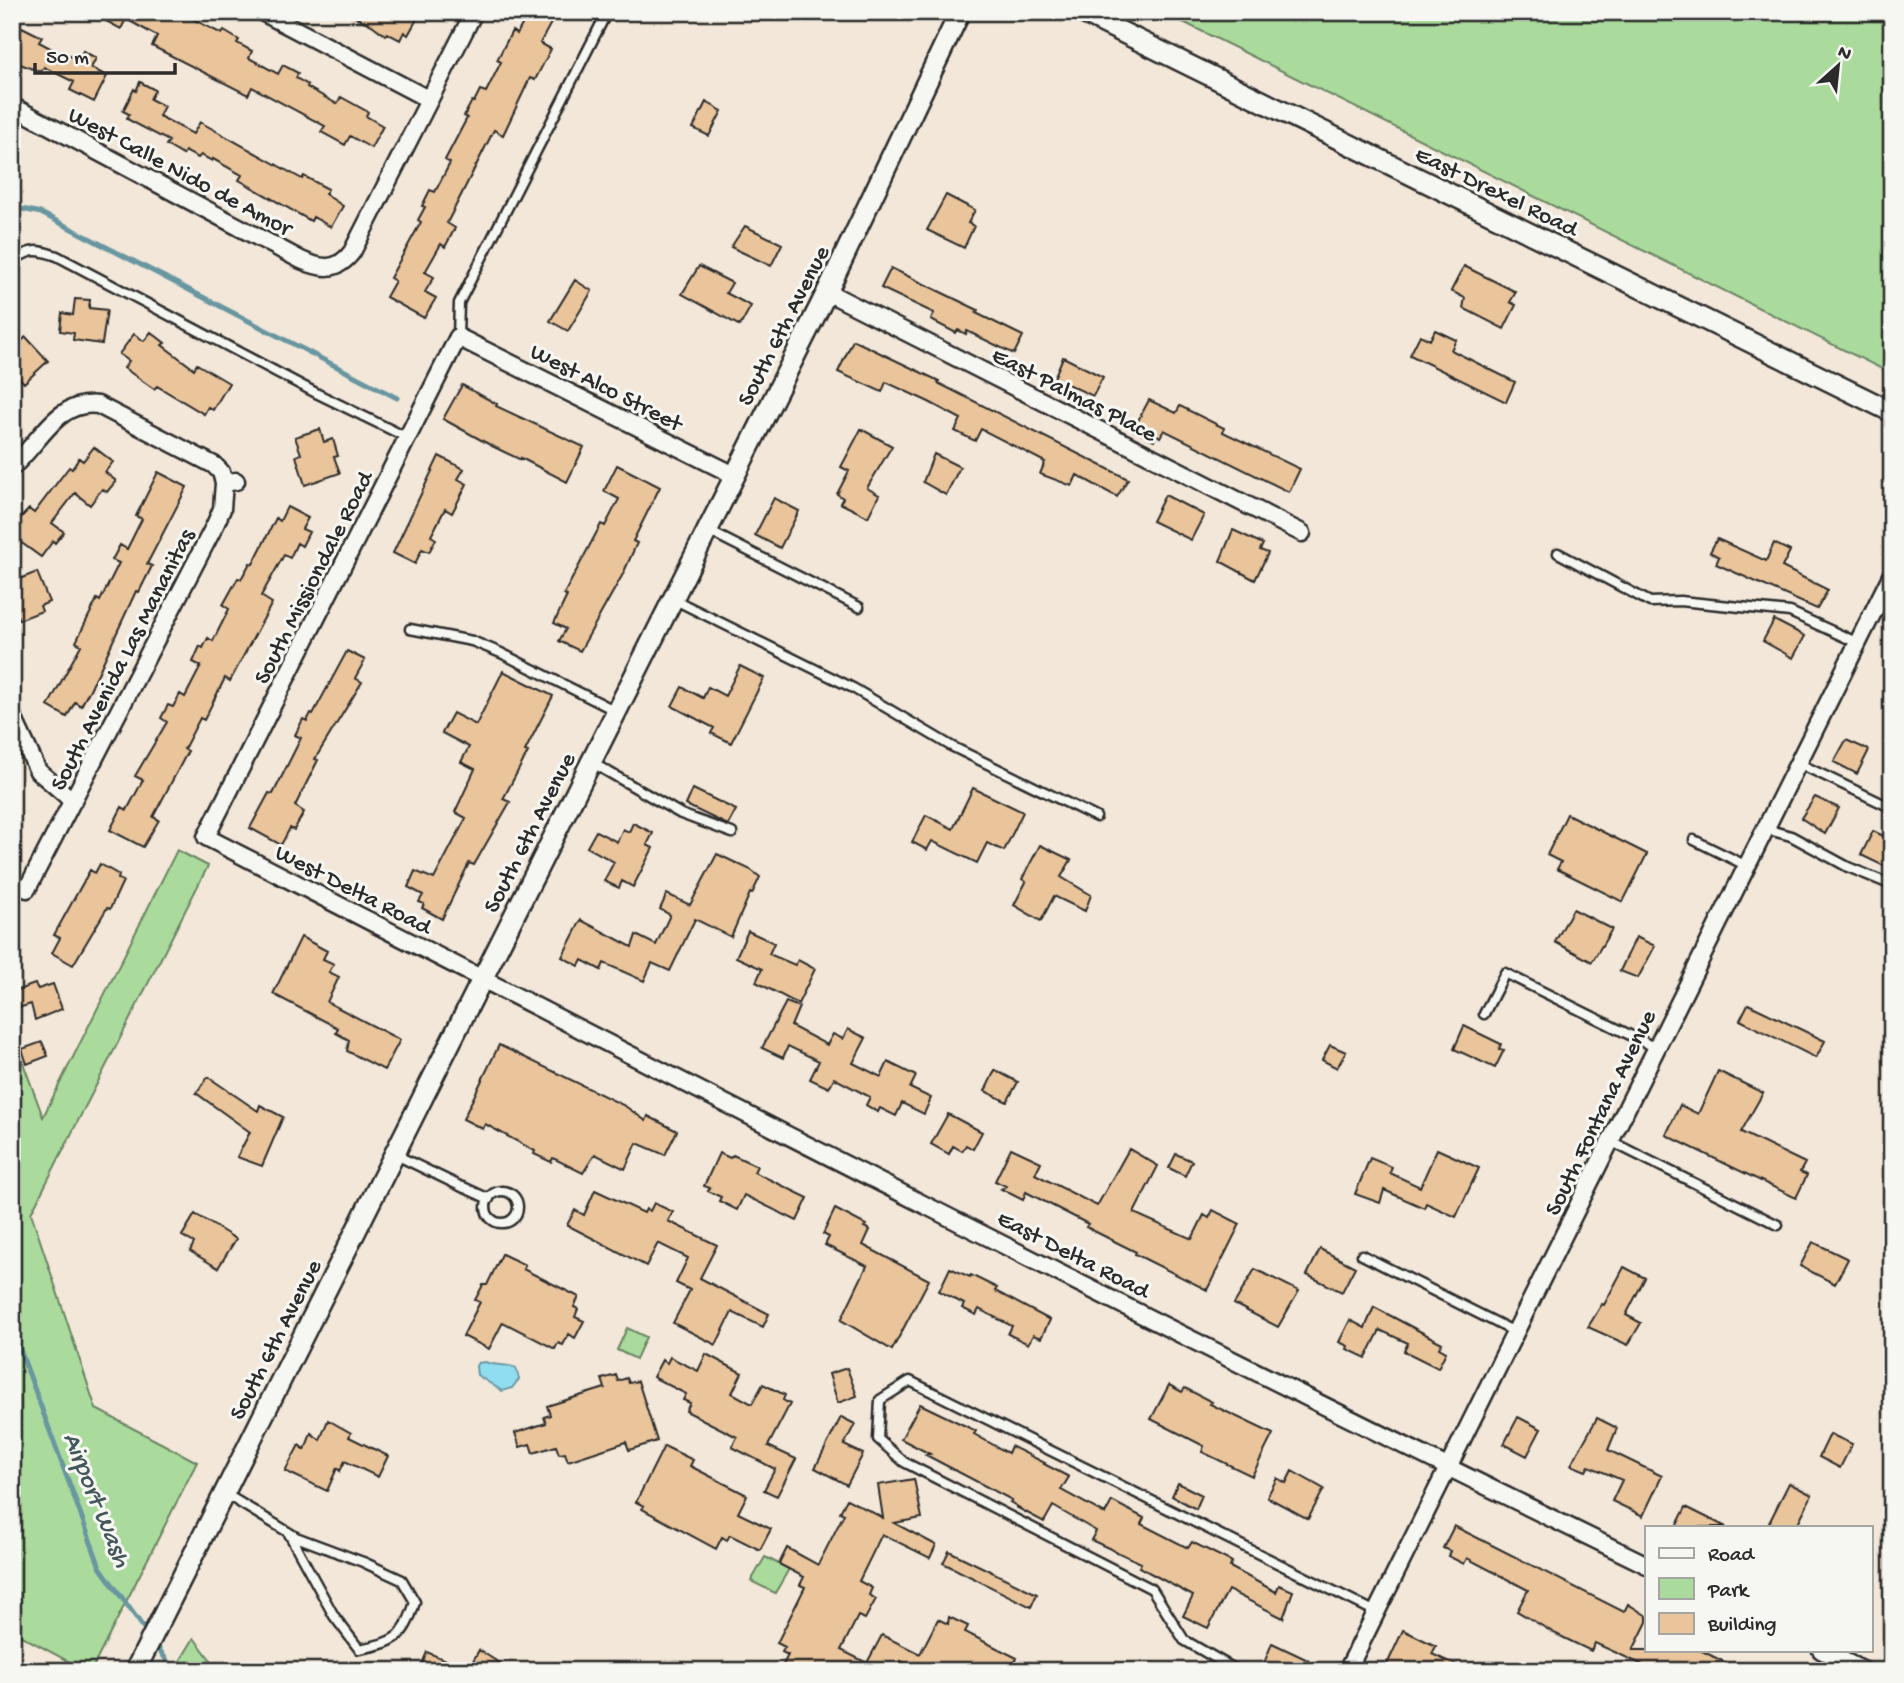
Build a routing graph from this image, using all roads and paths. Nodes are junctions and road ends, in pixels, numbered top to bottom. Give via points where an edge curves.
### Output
1 (262, 12) edge
2 (474, 12) edge
3 (607, 12) edge
4 (960, 12) edge
5 (1081, 12) edge
6 (428, 99) junction
7 (12, 106) edge
8 (12, 262) edge
9 (827, 292) junction
10 (458, 337) junction
11 (1892, 412) edge
12 (408, 438) junction
13 (12, 467) edge
14 (734, 475) junction
15 (707, 530) junction
16 (1302, 533) dead end
17 (1558, 554) dead end
18 (1892, 574) edge
19 (673, 599) junction
20 (859, 607) dead end
21 (410, 629) dead end
22 (1857, 643) junction
23 (616, 711) junction
24 (12, 715) edge
25 (591, 762) junction
26 (1798, 763) junction
27 (73, 801) junction
28 (1892, 807) edge
29 (1096, 817) dead end
30 (1765, 829) junction
31 (732, 833) dead end
32 (206, 837) joint
33 (1694, 840) dead end
34 (1746, 866) junction
35 (1892, 885) edge
36 (27, 889) dead end
37 (482, 979) junction
38 (1484, 1014) dead end
39 (1656, 1048) junction
40 (1610, 1141) junction
41 (394, 1154) junction
42 (489, 1199) dead end
43 (1778, 1225) dead end
44 (1362, 1255) dead end
45 (1516, 1332) junction
46 (1448, 1468) junction
47 (224, 1493) junction
48 (288, 1532) junction
49 (1645, 1564) edge
50 (1376, 1612) junction
51 (1825, 1652) edge
52 (135, 1671) edge
53 (1238, 1671) edge
54 (1347, 1671) edge
55 (1864, 1671) edge

1 - 6 street
2 - 6 street
3 - 10 lane via 459,303
4 - 9 street, South 6th Avenue
5 - 11 street, East Drexel Road
6 - 7 street, West Calle Nido de Amor via 352,252 330,267 301,260
8 - 12 lane via 38,249 57,256
9 - 14 street, South 6th Avenue
9 - 16 street, East Palmas Place
10 - 12 street, South Missiondale Road
10 - 14 street, West Alco Street
12 - 32 street, South Missiondale Road
13 - 27 street, South Avenida Las Mananitas via 66,410 83,400 214,465 230,482 215,525
14 - 15 street, South 6th Avenue
15 - 19 street, South 6th Avenue
15 - 20 lane
17 - 22 lane via 1650,602 1790,612
18 - 22 street, South Fontana Avenue
19 - 23 street, South 6th Avenue
19 - 29 lane
21 - 23 lane via 472,641
22 - 26 street, South Fontana Avenue
23 - 25 street, South 6th Avenue
24 - 27 street via 38,771
25 - 31 lane via 681,814
25 - 37 street, South 6th Avenue
26 - 28 lane
26 - 30 street, South Fontana Avenue
27 - 36 street, South Avenida Las Mananitas
30 - 34 street, South Fontana Avenue
30 - 35 lane via 1791,836
32 - 37 street, West Delta Road
33 - 34 lane
34 - 39 street, South Fontana Avenue
37 - 41 street, South 6th Avenue
37 - 46 street, East Delta Road
38 - 39 lane via 1505,973
39 - 40 street, South Fontana Avenue
40 - 43 lane
40 - 45 street, South Fontana Avenue
41 - 42 lane
41 - 47 street, South 6th Avenue
44 - 45 lane
45 - 46 street, South Fontana Avenue
46 - 49 street, East Delta Road
46 - 50 street, South Fontana Avenue
47 - 48 lane
47 - 52 street, South 6th Avenue
48 - 48 lane via 402,1580 415,1602 409,1623 391,1643 359,1649 334,1616
50 - 53 lane via 911,1381 880,1400 878,1439 904,1462 1152,1588 1184,1640
50 - 54 street, South Fontana Avenue
51 - 55 street

